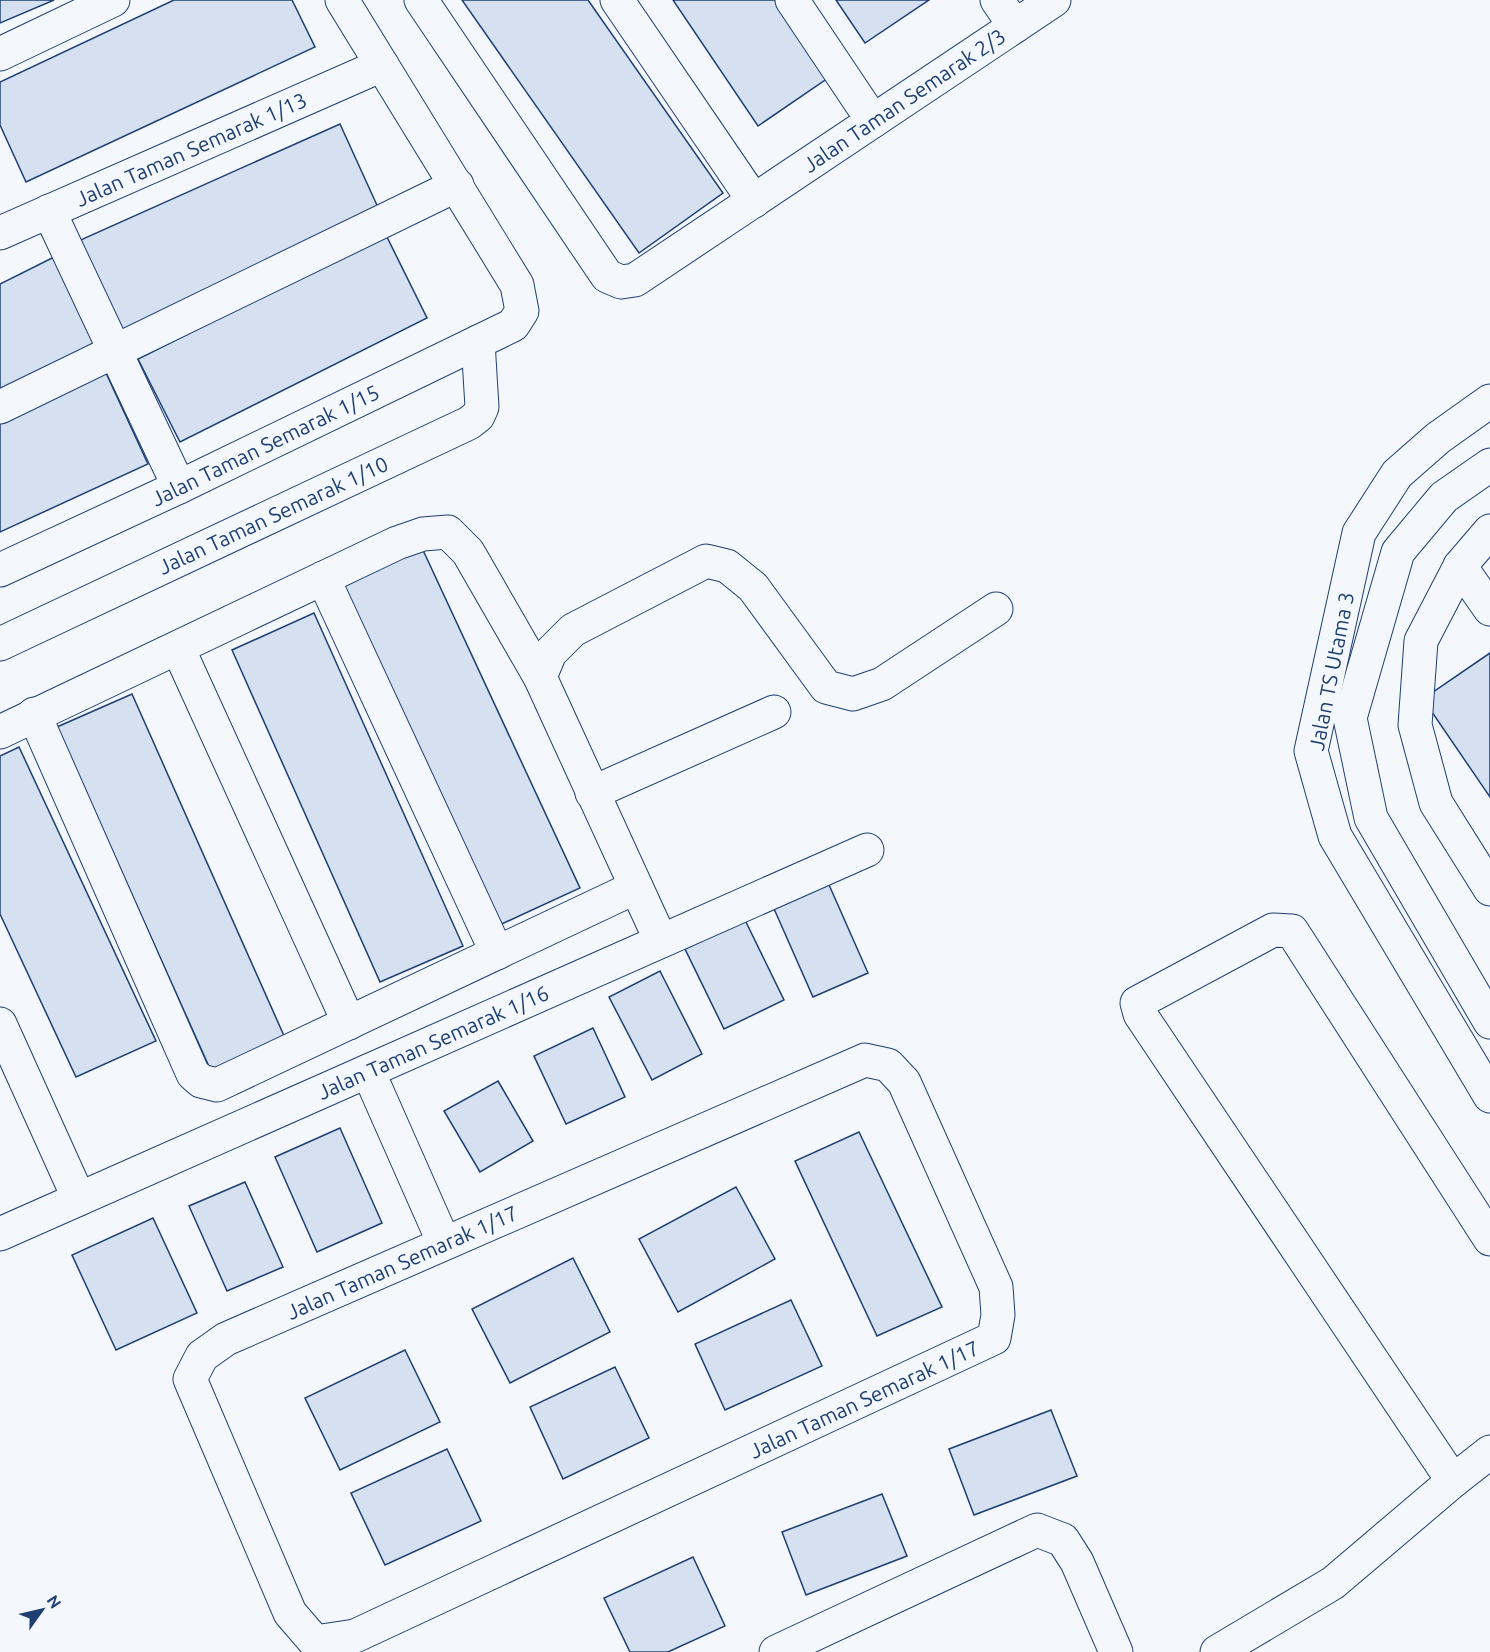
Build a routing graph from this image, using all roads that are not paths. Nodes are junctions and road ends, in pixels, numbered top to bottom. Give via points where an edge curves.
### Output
1 (113, 0) edge
2 (342, 0) edge
3 (421, 0) edge
4 (617, 0) edge
5 (792, 0) edge
6 (1053, 0) edge
7 (1006, 13) edge
8 (0, 54) edge
9 (382, 65) junction
10 (873, 121) junction
11 (457, 185) junction
12 (754, 201) junction
13 (49, 211) junction
14 (0, 233) edge
15 (478, 342) junction
16 (115, 352) junction
17 (1490, 401) edge
18 (0, 407) edge
19 (1490, 465) edge
20 (179, 487) junction
21 (1490, 531) edge
22 (1460, 566) junction
23 (0, 570) edge
24 (323, 578) junction
25 (996, 609) dead end
26 (1490, 609) edge
27 (0, 644) edge
28 (178, 648) junction
29 (540, 678) junction
30 (774, 712) dead end
31 (34, 714) junction
32 (0, 732) edge
33 (592, 793) junction
34 (867, 850) dead end
35 (636, 887) junction
36 (1490, 889) edge
37 (661, 941) junction
38 (496, 953) junction
39 (1490, 1022) edge
40 (349, 1023) junction
41 (0, 1024) edge
42 (368, 1071) junction
43 (1485, 1075) edge
44 (79, 1199) junction
45 (0, 1234) edge
46 (1490, 1239) edge
47 (444, 1243) junction
48 (1490, 1452) edge
49 (1453, 1481) junction
50 (776, 1652) edge
51 (1116, 1652) edge
52 (1217, 1652) edge

1 - 8 street
2 - 9 street
3 - 12 street, Jalan Taman Semarak 2/3 via 607,276 621,282 634,280
4 - 12 street
5 - 10 street
6 - 7 street, Jalan Taman Semarak 2/3
7 - 10 street, Jalan Taman Semarak 2/3
9 - 11 street
9 - 13 street, Jalan Taman Semarak 1/13
10 - 12 street, Jalan Taman Semarak 2/3
11 - 15 street, Jalan Taman Semarak 1/15 via 517,285 522,311 513,325
11 - 16 street
13 - 14 street, Jalan Taman Semarak 1/13
13 - 16 street
15 - 20 street, Jalan Taman Semarak 1/15
15 - 27 street, Jalan Taman Semarak 1/10 via 482,407 469,423
16 - 18 street
16 - 20 street
17 - 43 street, Jalan TS Utama 3 via 1438,438 1397,474 1359,533 1311,751 1335,836
19 - 39 street, Jalan TS Utama 3 via 1444,497 1398,552 1350,718 1371,818
20 - 23 street, Jalan Taman Semarak 1/15
21 - 22 street
22 - 26 street
22 - 36 street via 1421,641 1415,725 1436,803
24 - 28 street
24 - 29 street via 397,543 423,534 448,532 468,552
24 - 38 street
25 - 29 street via 882,684 853,694 826,687 753,587 727,566 706,561 573,630 550,653
28 - 31 street
28 - 40 street
29 - 33 street
30 - 33 street
31 - 32 street
31 - 40 street via 193,1074 201,1081 217,1085
33 - 35 street
34 - 37 street, Jalan Taman Semarak 1/16
35 - 37 street
35 - 38 street
37 - 42 street, Jalan Taman Semarak 1/16
38 - 40 street
41 - 44 street
42 - 44 street, Jalan Taman Semarak 1/16
42 - 47 street
44 - 45 street, Jalan Taman Semarak 1/16
46 - 49 street via 1292,931 1273,930 1137,1003 1140,1014
47 - 47 street, Jalan Taman Semarak 1/17 via 865,1060 888,1065 904,1082 996,1287 998,1315 994,1338 355,1636 315,1642 290,1613 190,1378 202,1356 226,1339
48 - 49 street
49 - 52 street via 1333,1583
50 - 51 street via 1037,1530 1063,1540 1077,1562

